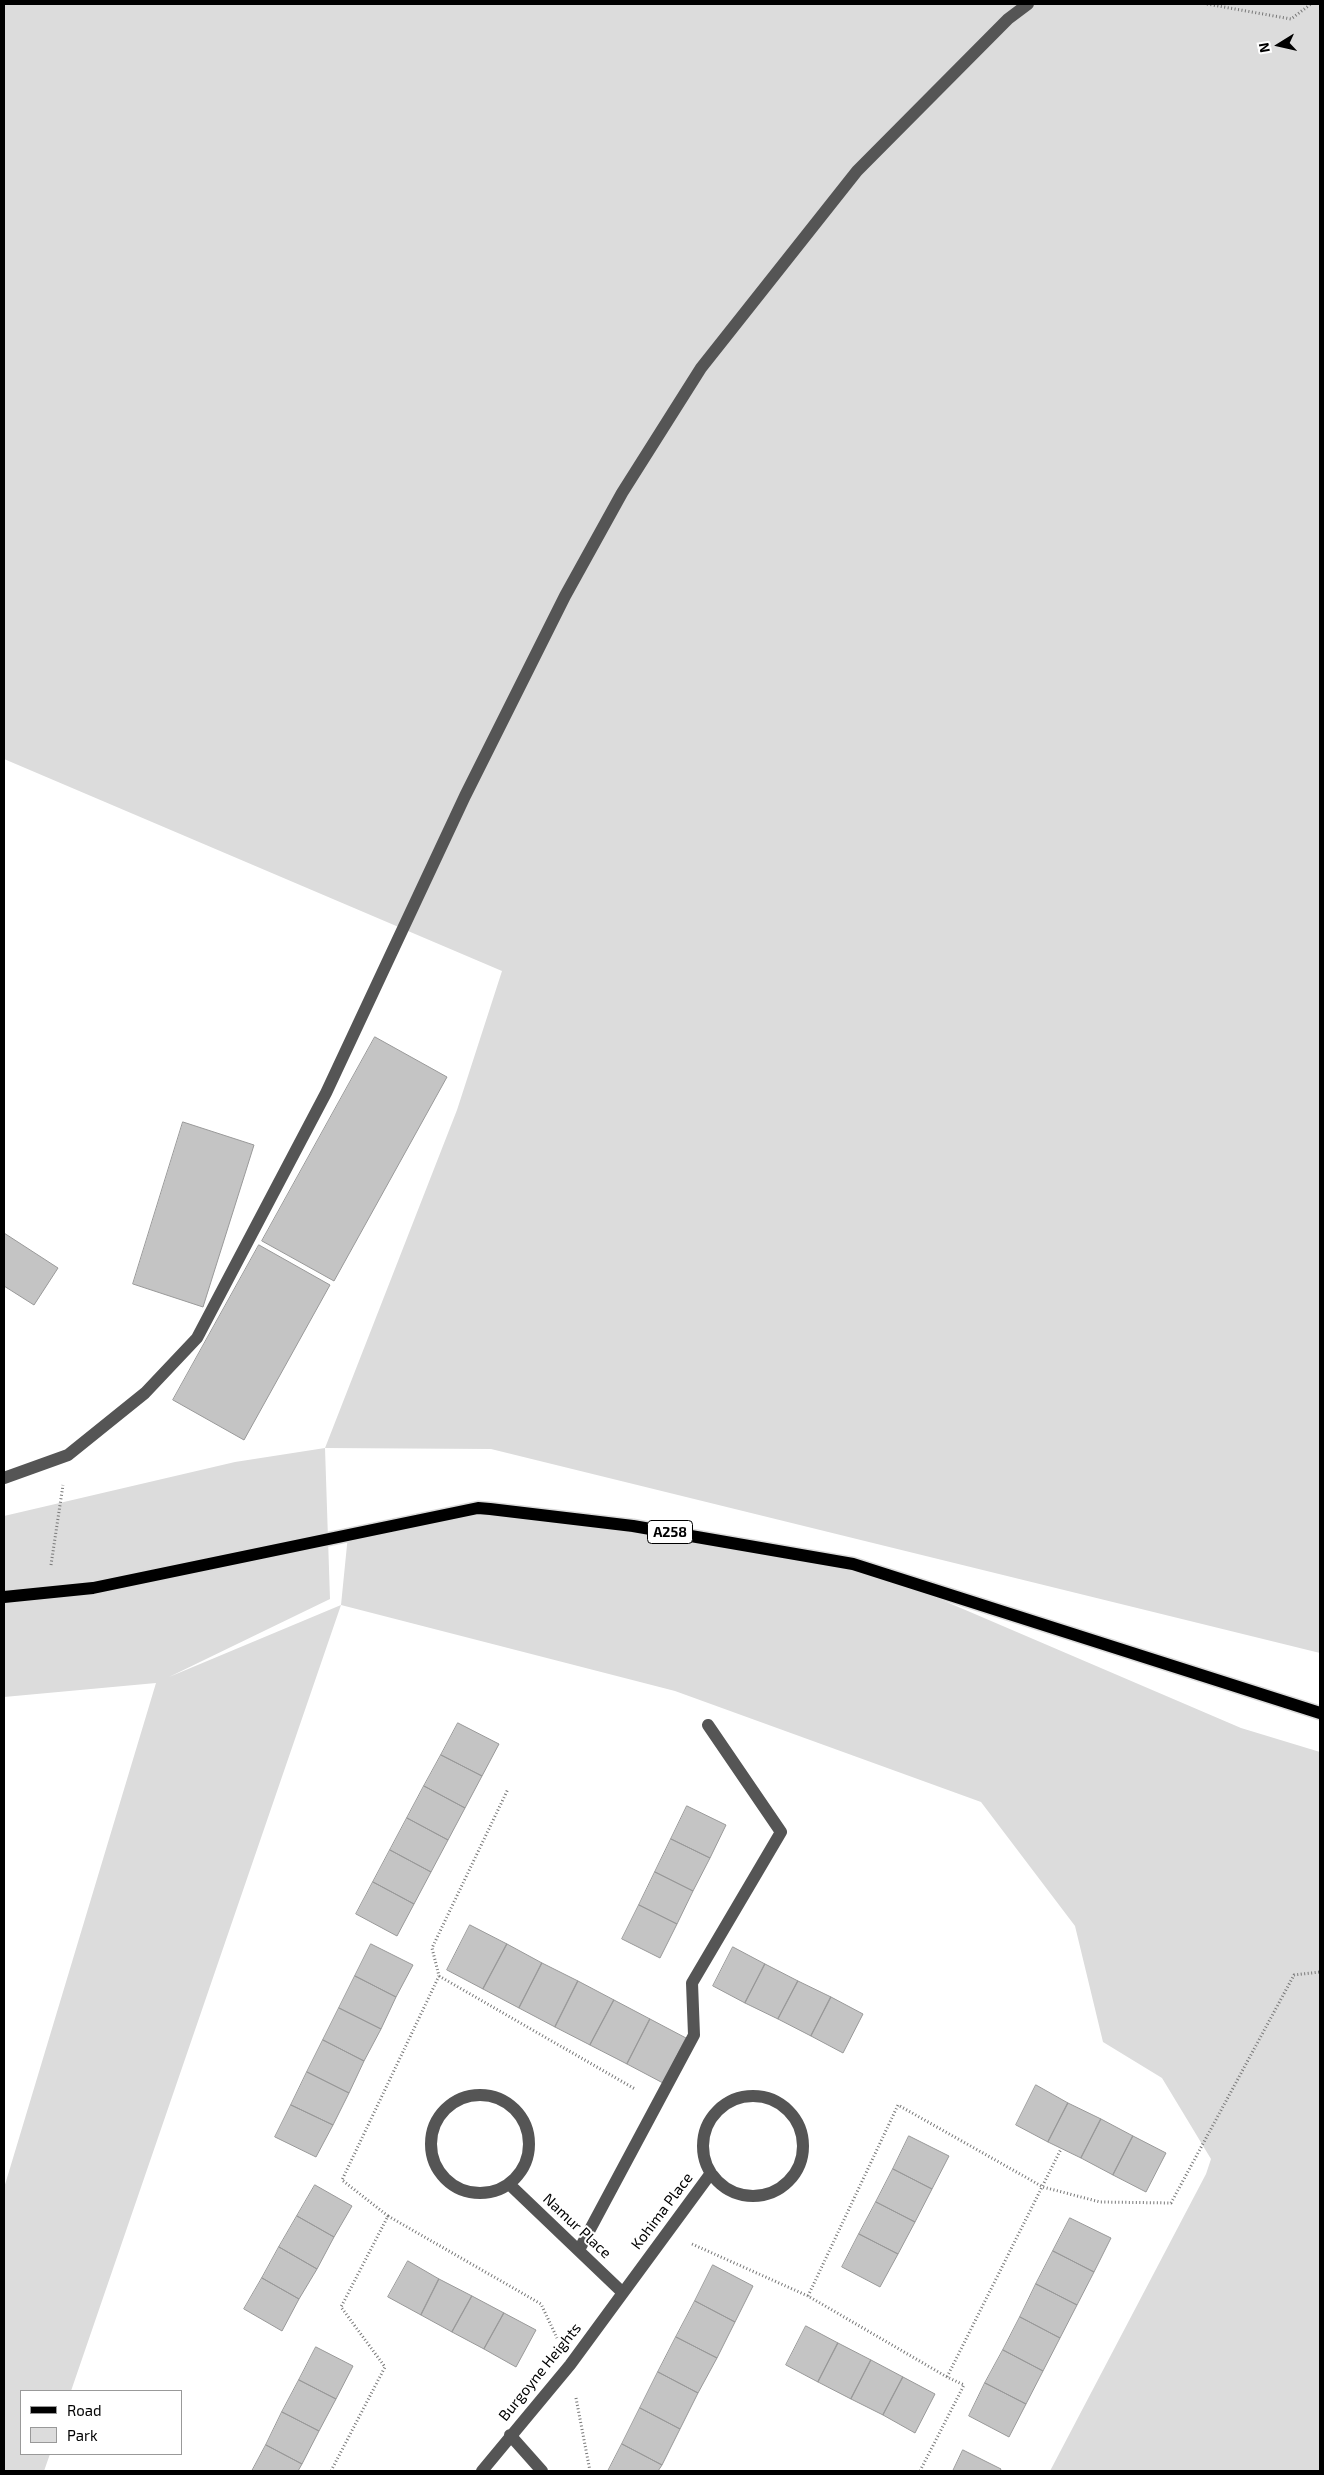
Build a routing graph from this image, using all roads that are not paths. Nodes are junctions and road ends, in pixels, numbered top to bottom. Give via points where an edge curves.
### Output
1 (1028, 4) edge
2 (4, 1478) edge
3 (4, 1597) edge
4 (1320, 1713) edge
5 (708, 1725) dead end
6 (711, 2173) junction
7 (509, 2184) junction
8 (579, 2250) junction
9 (622, 2292) junction
10 (510, 2435) junction
11 (482, 2471) edge
12 (542, 2471) edge

1 - 2 street via 1008,19 857,171 701,368 622,493 565,596 465,796 326,1093 197,1338 145,1394 68,1455
3 - 4 main road, A258 via 93,1588 478,1508 490,1509 633,1526 853,1564
5 - 8 street via 781,1832 692,1983 694,2035
6 - 6 street, Kohima Place via 704,2157 706,2131 720,2109 734,2100 752,2096 769,2098 784,2106 796,2119 803,2153 798,2170 787,2184 756,2197 738,2194 723,2186
6 - 9 street, Kohima Place
7 - 7 street via 493,2192 476,2194 445,2180 435,2166 430,2149 431,2132 438,2116 451,2103 466,2096 483,2094 500,2098 514,2108 524,2122 529,2138 528,2156 521,2172
7 - 8 street, Namur Place
8 - 9 street, Namur Place
9 - 10 street, Burgoyne Heights via 570,2365
10 - 11 street, Burgoyne Heights
10 - 12 street

